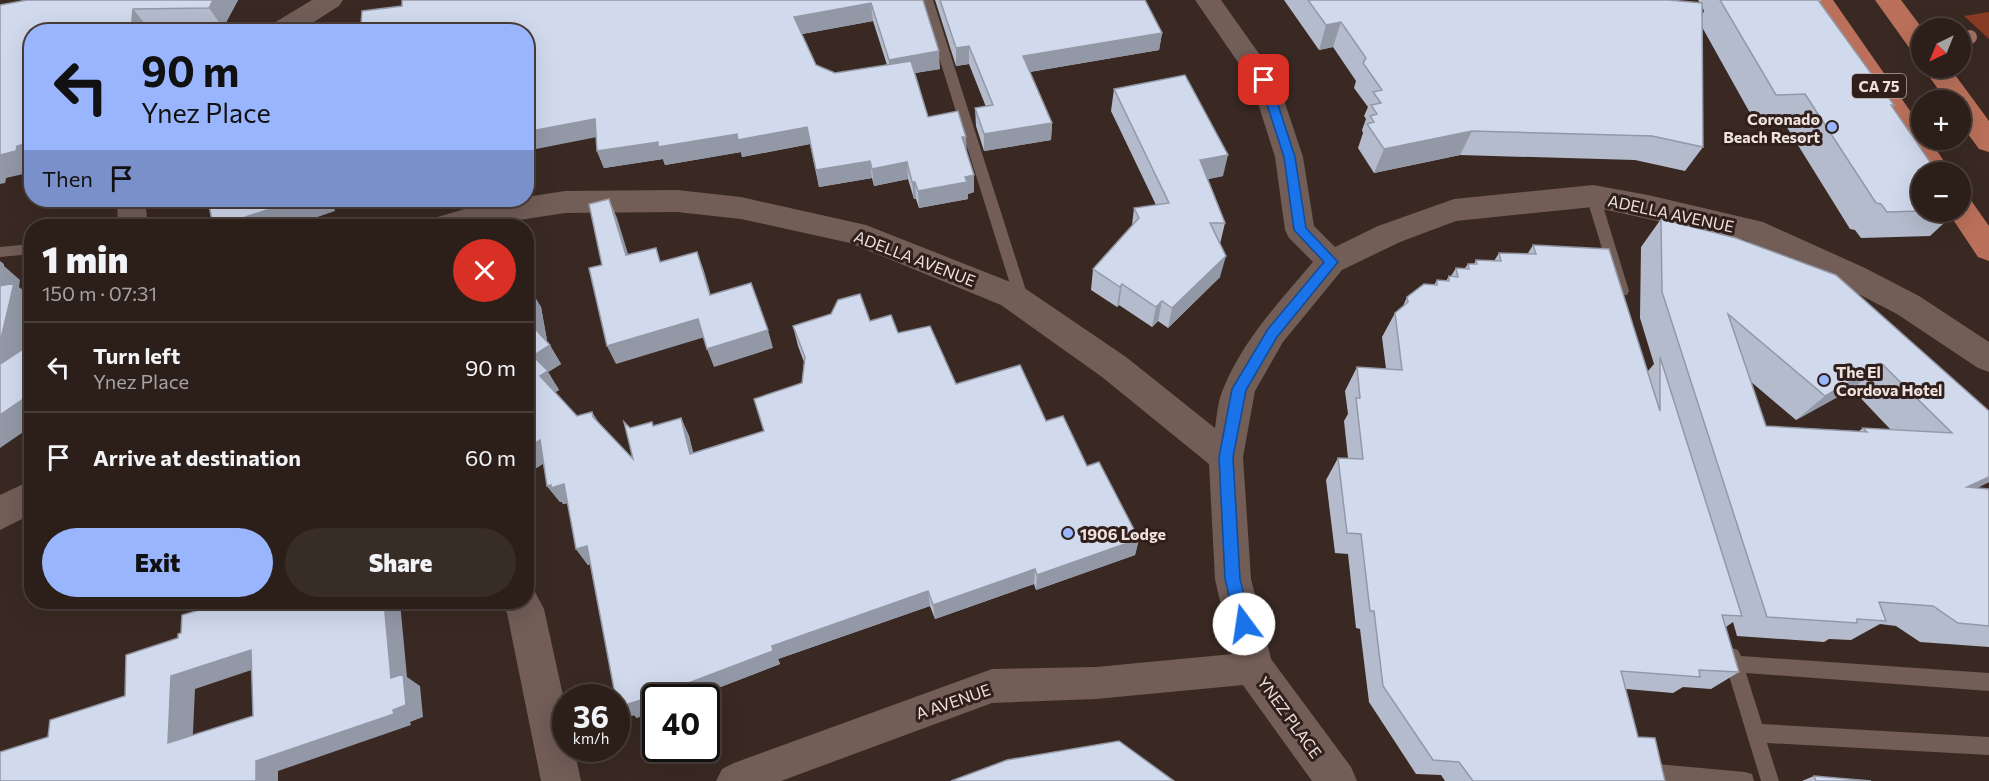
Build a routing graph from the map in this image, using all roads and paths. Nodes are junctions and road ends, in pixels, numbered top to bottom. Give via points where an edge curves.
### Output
1 (330, 0) edge
2 (927, 0) edge
3 (1208, 0) edge
4 (1820, 0) edge
5 (1888, 0) edge
6 (291, 24) edge
7 (1911, 32) edge
8 (1971, 117) edge
9 (1989, 142) edge
10 (1930, 162) edge
11 (1593, 196) junction
12 (534, 206) edge
13 (530, 207) edge
14 (467, 219) edge
15 (1970, 222) edge
16 (1989, 249) edge
17 (24, 250) edge
18 (0, 252) edge
19 (1331, 262) junction
20 (1023, 303) junction
21 (1628, 310) edge
22 (1989, 359) edge
23 (1226, 457) junction
24 (24, 500) edge
25 (0, 514) edge
26 (525, 609) edge
27 (1728, 641) edge
28 (1735, 664) junction
29 (1254, 668) junction
30 (1989, 682) edge
31 (1756, 733) junction
32 (1989, 746) edge
33 (1646, 772) edge
34 (561, 781) edge
35 (734, 781) edge
36 (1337, 781) edge
37 (1745, 781) edge
38 (1770, 781) edge

1 - 6 street
2 - 20 lane
3 - 19 street via 1264,80 1289,157 1300,230
4 - 10 highway, CA 75
5 - 7 highway
8 - 9 highway
11 - 19 street, ADELLA AVENUE via 1454,210 1389,234
11 - 21 lane
11 - 22 street, ADELLA AVENUE via 1752,230 1908,305
12 - 20 street, ADELLA AVENUE via 565,202 677,201 741,208 855,233
13 - 14 street, ADELLA AVENUE
15 - 16 highway
17 - 18 lane
19 - 23 street, YNEZ PLACE via 1272,333 1239,389
20 - 23 street, ADELLA AVENUE via 1114,367
23 - 29 street, YNEZ PLACE via 1233,579
24 - 25 street
26 - 34 street
27 - 28 lane
28 - 30 lane
28 - 31 lane
29 - 35 street, A AVENUE via 1096,683 992,686
29 - 36 street, YNEZ PLACE
31 - 32 lane
31 - 38 lane
33 - 37 lane

